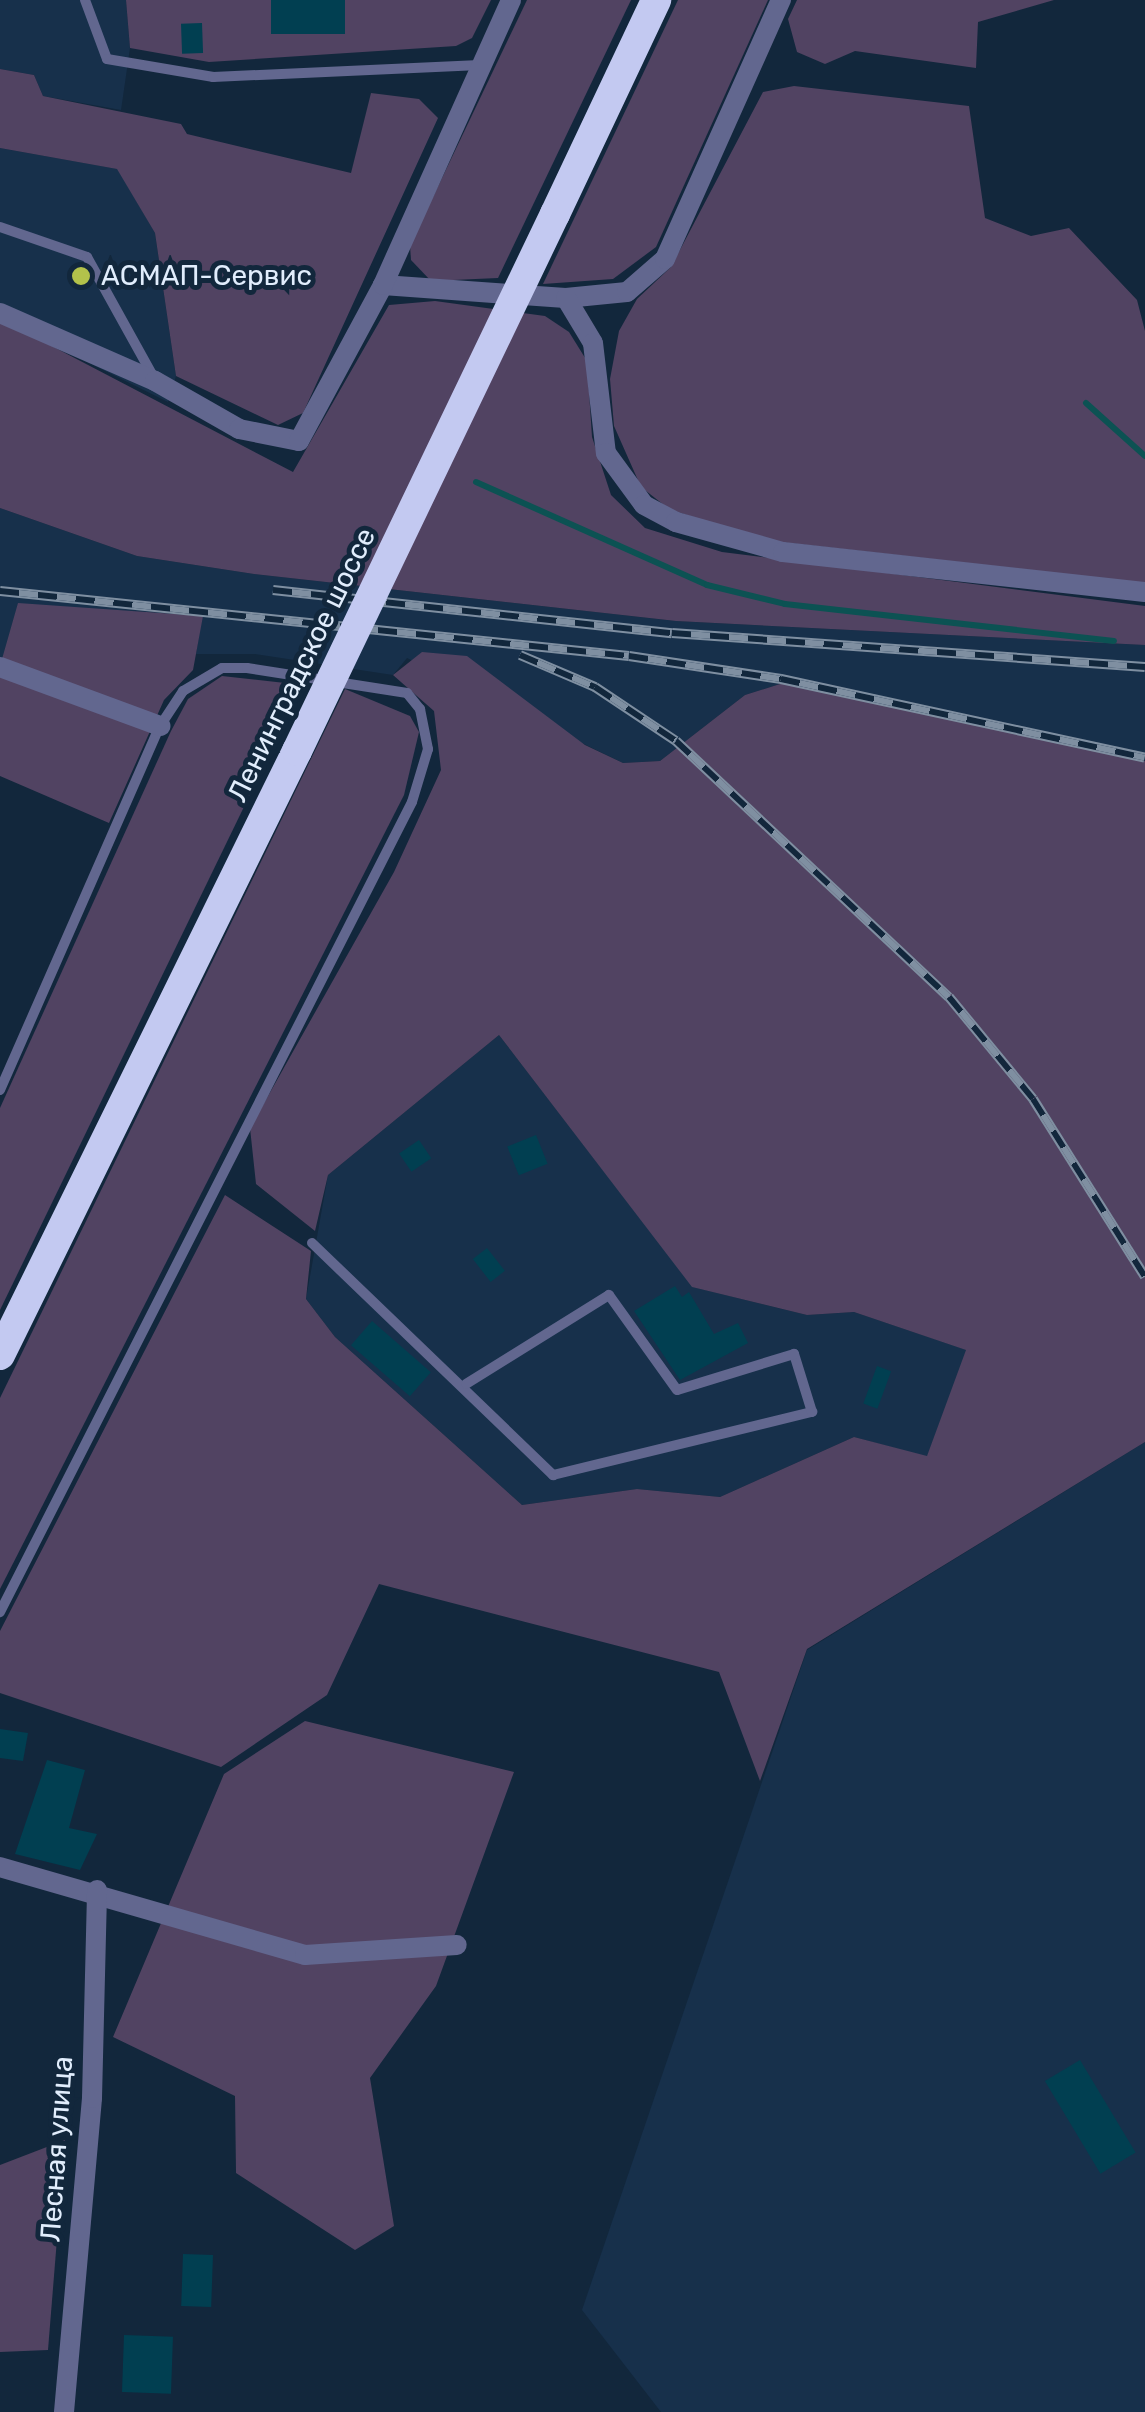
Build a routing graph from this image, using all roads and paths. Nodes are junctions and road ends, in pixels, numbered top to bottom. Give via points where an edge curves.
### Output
1 (86, 0) edge
2 (511, 0) edge
3 (656, 0) edge
4 (780, 0) edge
5 (481, 65) junction
6 (0, 227) edge
7 (383, 284) junction
8 (566, 298) junction
9 (0, 313) edge
10 (156, 381) junction
11 (1145, 592) edge
12 (0, 667) edge
13 (160, 726) junction
14 (0, 1090) edge
15 (312, 1243) dead end
16 (0, 1356) edge
17 (466, 1384) junction
18 (0, 1612) edge
19 (0, 1867) edge
20 (97, 1890) junction
21 (457, 1945) dead end
22 (64, 2412) edge

1 - 5 lane via 108,59 213,78
2 - 5 street
3 - 16 highway, Ленинградское шоссе, bridge
4 - 8 street via 665,259 626,292
5 - 7 street
6 - 10 lane via 86,257
7 - 8 street
7 - 10 street via 299,441 272,442 210,416
8 - 11 street via 593,343 613,466 644,505 676,522 783,552
9 - 10 street
12 - 13 street
13 - 14 lane
13 - 18 lane via 201,676 265,669 407,693 420,709 428,749 399,829
15 - 17 lane
17 - 17 lane via 553,1475 812,1412 794,1354 677,1390 609,1295
19 - 20 street
20 - 21 street via 304,1954
20 - 22 street, Лесная улица

